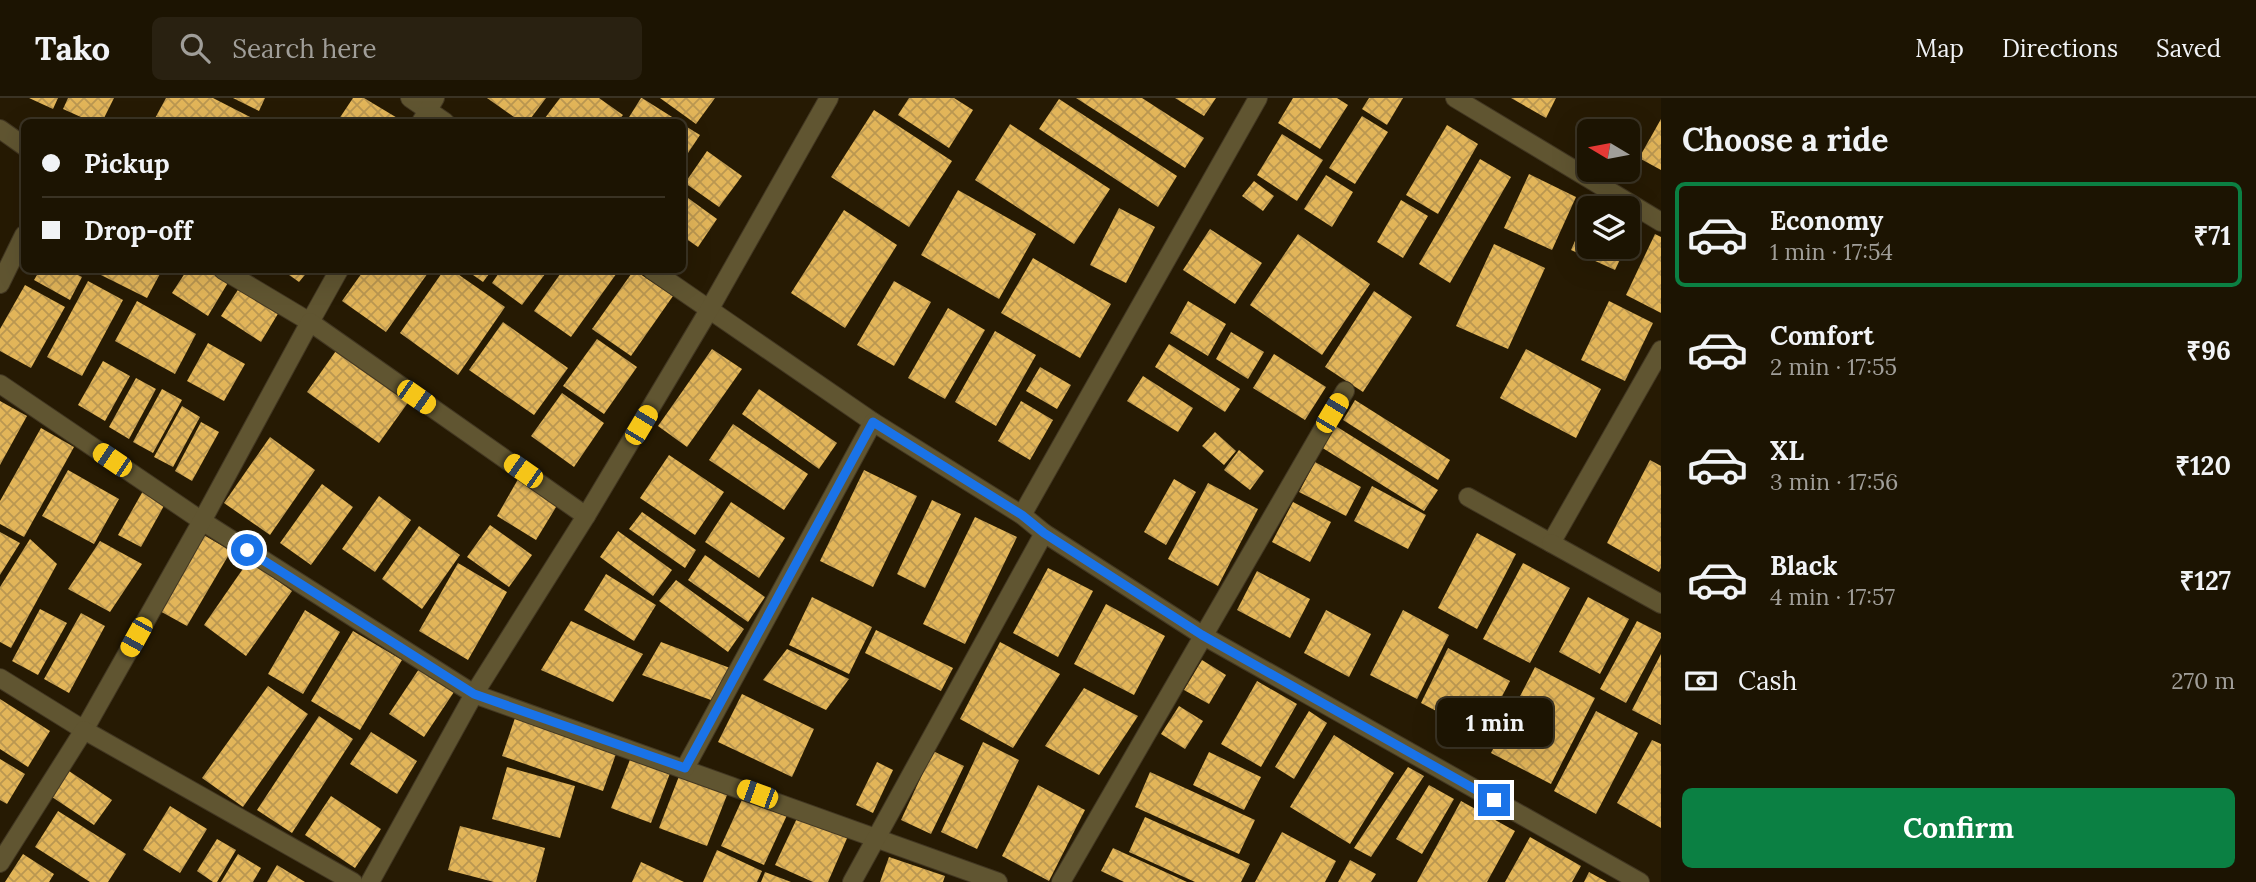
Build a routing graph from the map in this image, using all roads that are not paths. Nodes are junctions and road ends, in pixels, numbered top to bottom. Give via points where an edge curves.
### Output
1 (410, 98) edge
2 (829, 98) edge
3 (1258, 98) edge
4 (1455, 98) edge
5 (1491, 98) edge
6 (428, 110) edge
7 (1480, 113) junction
8 (0, 129) edge
9 (21, 144) edge
10 (1661, 222) edge
11 (21, 241) edge
12 (228, 273) edge
13 (337, 273) edge
14 (656, 273) edge
15 (0, 284) edge
16 (709, 310) junction
17 (310, 322) junction
18 (1661, 350) edge
19 (0, 384) edge
20 (1345, 391) dead end
21 (873, 422) junction
22 (1468, 497) dead end
23 (1022, 515) junction
24 (586, 516) junction
25 (202, 521) junction
26 (1044, 533) junction
27 (1551, 542) junction
28 (1661, 604) edge
29 (1202, 635) junction
30 (0, 678) edge
31 (474, 694) junction
32 (84, 730) junction
33 (685, 768) junction
34 (876, 839) junction
35 (0, 863) edge
36 (354, 882) edge
37 (370, 882) edge
38 (852, 882) edge
39 (998, 882) edge
40 (1061, 882) edge
41 (1640, 882) edge

1 - 6 street
2 - 16 street
3 - 23 street
4 - 7 street
5 - 7 street
7 - 10 street
8 - 9 street
11 - 15 street
12 - 17 street
13 - 17 street
14 - 16 street
16 - 21 street
16 - 24 street
17 - 24 street
17 - 25 street
18 - 27 street
19 - 25 street
20 - 29 street
21 - 23 street
21 - 33 street
22 - 27 street
23 - 26 street
24 - 31 street
25 - 31 street
25 - 32 street
26 - 29 street
26 - 34 street
27 - 28 street
29 - 40 street
29 - 41 street
30 - 32 street
31 - 33 street
31 - 37 street
32 - 35 street
32 - 36 street
33 - 34 street
34 - 38 street
34 - 39 street

